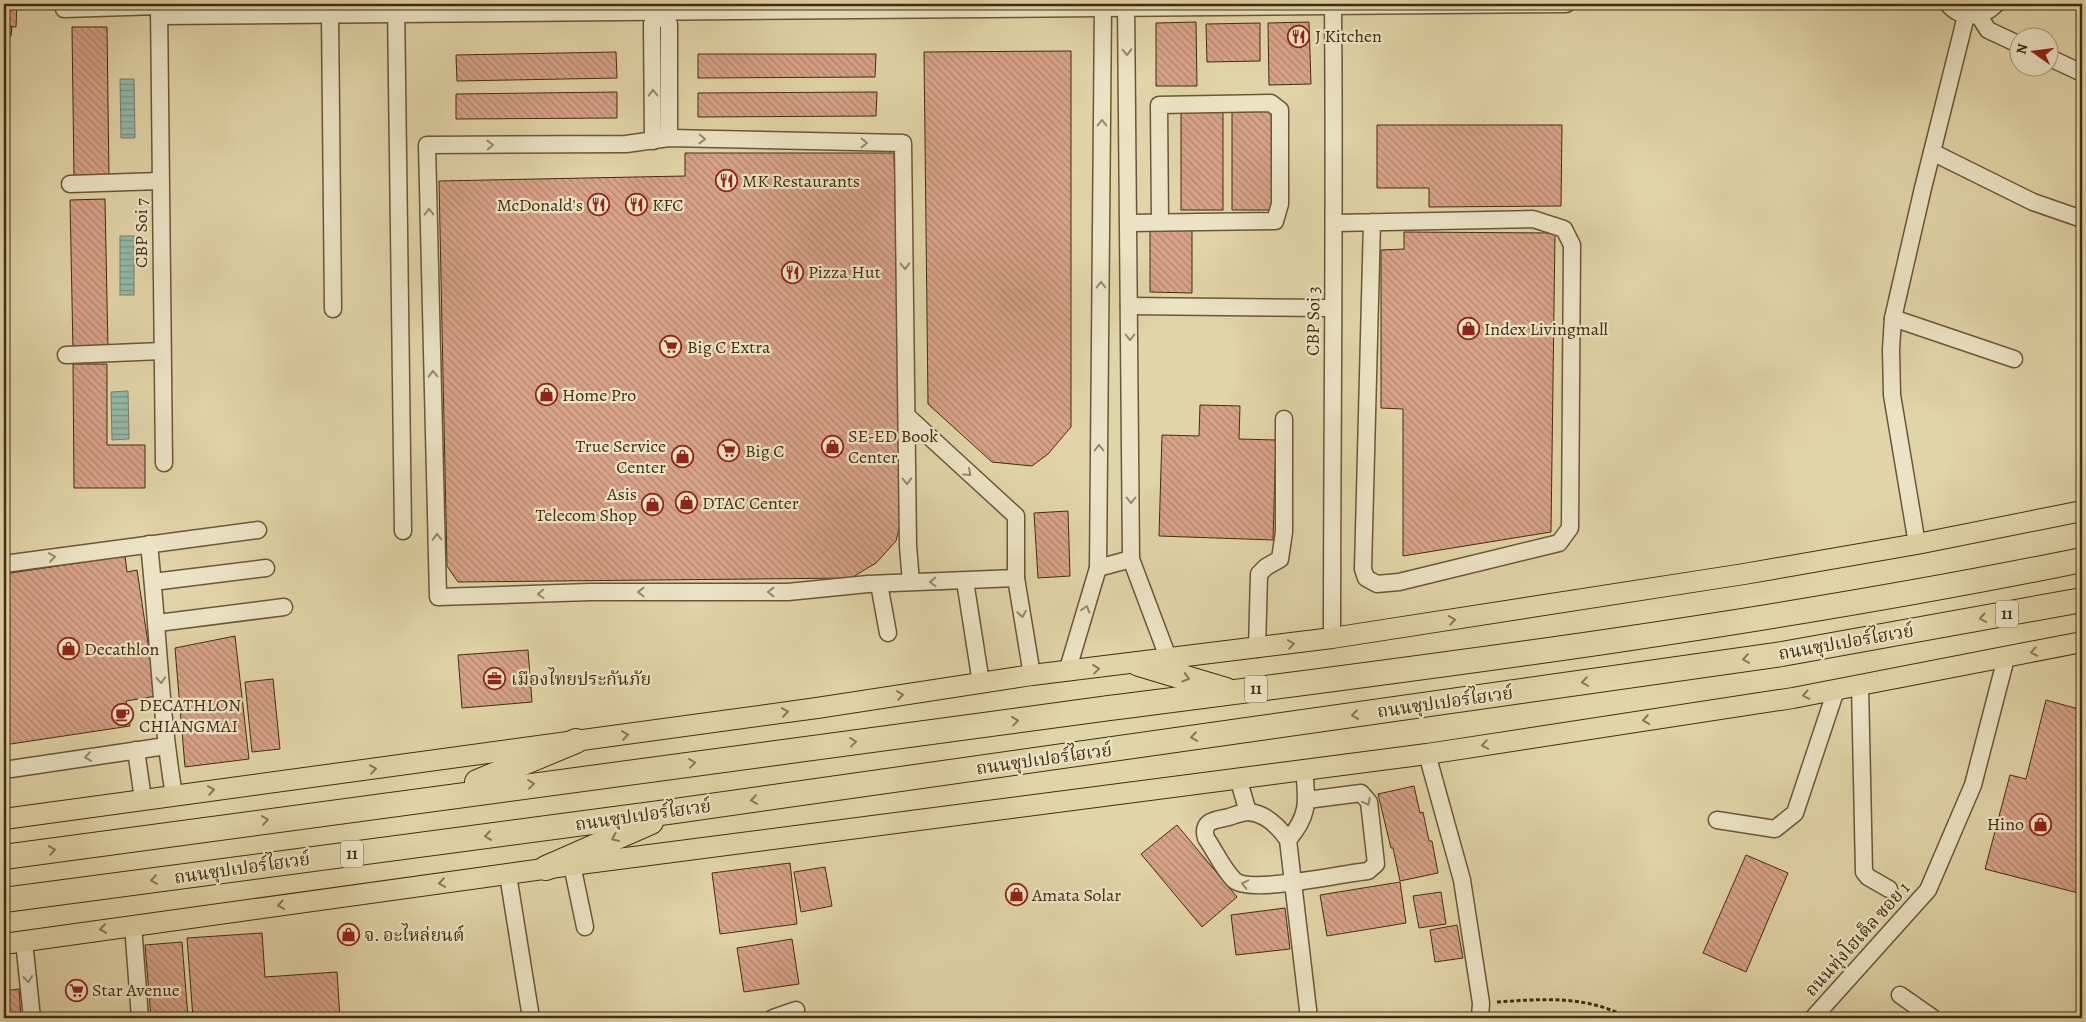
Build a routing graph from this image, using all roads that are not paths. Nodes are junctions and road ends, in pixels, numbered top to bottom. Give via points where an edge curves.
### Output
1 (1566, 4) edge
2 (1948, 4) edge
3 (1996, 4) edge
4 (1333, 5) edge
5 (1103, 6) edge
6 (1126, 6) edge
7 (893, 7) edge
8 (658, 8) edge
9 (64, 9) dead end
10 (159, 9) edge
11 (396, 9) edge
12 (330, 15) junction
13 (1972, 16) junction
14 (2008, 39) edge
15 (2058, 62) edge
16 (2082, 73) edge
17 (661, 140) junction
18 (1932, 152) junction
19 (160, 181) junction
20 (70, 184) dead end
21 (2082, 219) edge
22 (1372, 222) junction
23 (1129, 223) junction
24 (1160, 223) junction
25 (1335, 223) junction
26 (1129, 306) junction
27 (1333, 308) junction
28 (333, 309) dead end
29 (1893, 318) junction
30 (162, 351) junction
31 (66, 355) dead end
32 (2014, 359) dead end
33 (907, 416) junction
34 (1284, 419) dead end
35 (164, 463) dead end
36 (2082, 511) edge
37 (258, 530) dead end
38 (403, 531) dead end
39 (149, 544) junction
40 (1917, 544) junction
41 (1132, 559) junction
42 (2082, 560) edge
43 (4, 564) edge
44 (266, 568) dead end
45 (1098, 568) junction
46 (1016, 578) junction
47 (965, 581) junction
48 (153, 582) junction
49 (912, 582) junction
50 (879, 584) junction
51 (2082, 600) edge
52 (284, 607) dead end
53 (158, 623) junction
54 (888, 633) dead end
55 (1332, 638) junction
56 (2082, 642) edge
57 (1257, 648) junction
58 (2006, 658) junction
59 (1169, 660) junction
60 (1139, 664) junction
61 (1067, 672) junction
62 (1032, 676) junction
63 (981, 683) junction
64 (1860, 685) junction
65 (1836, 690) junction
66 (1234, 692) junction
67 (576, 742) junction
68 (166, 746) junction
69 (136, 750) junction
70 (1427, 754) junction
71 (1304, 769) junction
72 (4, 770) edge
73 (1238, 778) junction
74 (174, 795) junction
75 (448, 795) junction
76 (143, 799) junction
77 (1307, 800) junction
78 (676, 811) junction
79 (1248, 812) junction
80 (4, 818) edge
81 (1717, 820) dead end
82 (1288, 840) junction
83 (4, 857) edge
84 (572, 865) junction
85 (546, 868) junction
86 (508, 875) junction
87 (1293, 882) junction
88 (1889, 890) dead end
89 (4, 900) edge
90 (132, 925) junction
91 (585, 927) dead end
92 (24, 941) junction
93 (4, 944) edge
94 (1900, 995) dead end
95 (796, 1010) dead end
96 (1480, 1011) edge
97 (32, 1018) edge
98 (140, 1018) edge
99 (531, 1018) edge
100 (774, 1018) edge
101 (1309, 1018) edge
102 (1813, 1018) edge
103 (1933, 1018) edge

1 - 4 street
2 - 13 street via 1954,11
3 - 13 street
4 - 6 street
4 - 25 street, CBP Soi 3
5 - 6 street
5 - 7 street
45 -> 5 street
6 -> 23 street
7 - 8 street
8 - 11 street
8 - 17 street via 652,24
9 - 10 street
10 - 12 street
10 - 19 street, CBP Soi 7
11 - 12 street
11 - 38 street
12 - 28 street
13 - 14 street via 1988,30
13 - 18 street
15 - 16 street
17 -> 33 street via 903,143
50 -> 17 street via 788,592 590,592 438,597 427,145 626,144
18 - 21 street via 2033,202
18 - 29 street
19 - 20 street
19 - 30 street, CBP Soi 7
22 - 22 street via 1533,218 1564,228 1572,245 1570,528 1559,543 1400,582 1377,584 1366,578 1363,569
22 - 25 street
23 - 24 street
23 - 26 street
24 - 24 street via 1275,221 1280,204 1280,110 1271,103 1158,106
25 - 27 street, CBP Soi 3
26 - 27 street
26 -> 41 street
27 - 55 street, CBP Soi 3
29 - 32 street
29 - 40 street via 1892,395
30 - 31 street
30 - 35 street, CBP Soi 7
33 -> 46 street via 1016,516
33 -> 49 street via 908,546
34 - 57 street via 1284,532 1280,560 1259,574
36 - 40 main road
37 - 39 street
43 -> 39 street
39 - 48 street
55 -> 40 main road
41 - 45 street
41 - 59 street
42 - 66 highway, 11 via 1766,618
44 - 48 street
61 -> 45 street
46 - 47 street
46 -> 62 street
47 -> 49 street
47 - 63 street
48 - 53 street
49 - 50 street
50 - 54 street
51 -> 78 highway, ถนนซุปเปอร์ไฮเวย์ / 11 via 1782,654
52 - 53 street
53 -> 68 street
57 -> 55 main road
56 -> 58 main road
57 - 59 main road
58 - 64 main road
58 - 102 street, ถนนทุ่งโฮเต็ล ซอย 1 via 1973,784 1928,890
59 - 60 main road
61 -> 60 main road
60 -> 66 highway
61 - 62 main road
62 - 63 main road
67 -> 63 main road
64 - 65 main road
64 - 88 street via 1864,872
65 -> 70 main road
65 - 81 street via 1795,813 1775,830
75 -> 66 highway, 11
74 -> 67 main road
67 - 75 highway
68 - 69 street
68 - 74 street
69 -> 72 street
69 - 76 street
70 - 71 main road
70 - 96 street via 1462,880
71 - 73 main road
71 - 77 street
73 - 79 street
73 - 84 main road
74 - 76 main road
83 -> 75 highway, 11
76 - 80 main road
77 - 82 street via 1300,827
77 -> 87 street via 1361,793 1369,802 1376,864 1368,871
78 -> 85 highway
78 -> 89 highway, ถนนซุปเปอร์ไฮเวย์ / 11
79 - 82 street via 1276,825
87 -> 79 street via 1264,886 1235,881 1206,838 1204,832 1212,820
82 - 87 street
84 - 85 main road
84 - 91 street
85 - 86 main road
86 -> 90 main road
86 - 99 street
87 - 101 street
90 -> 92 main road
90 - 98 street
92 - 93 main road
92 -> 97 street
94 - 103 street
95 - 100 street

